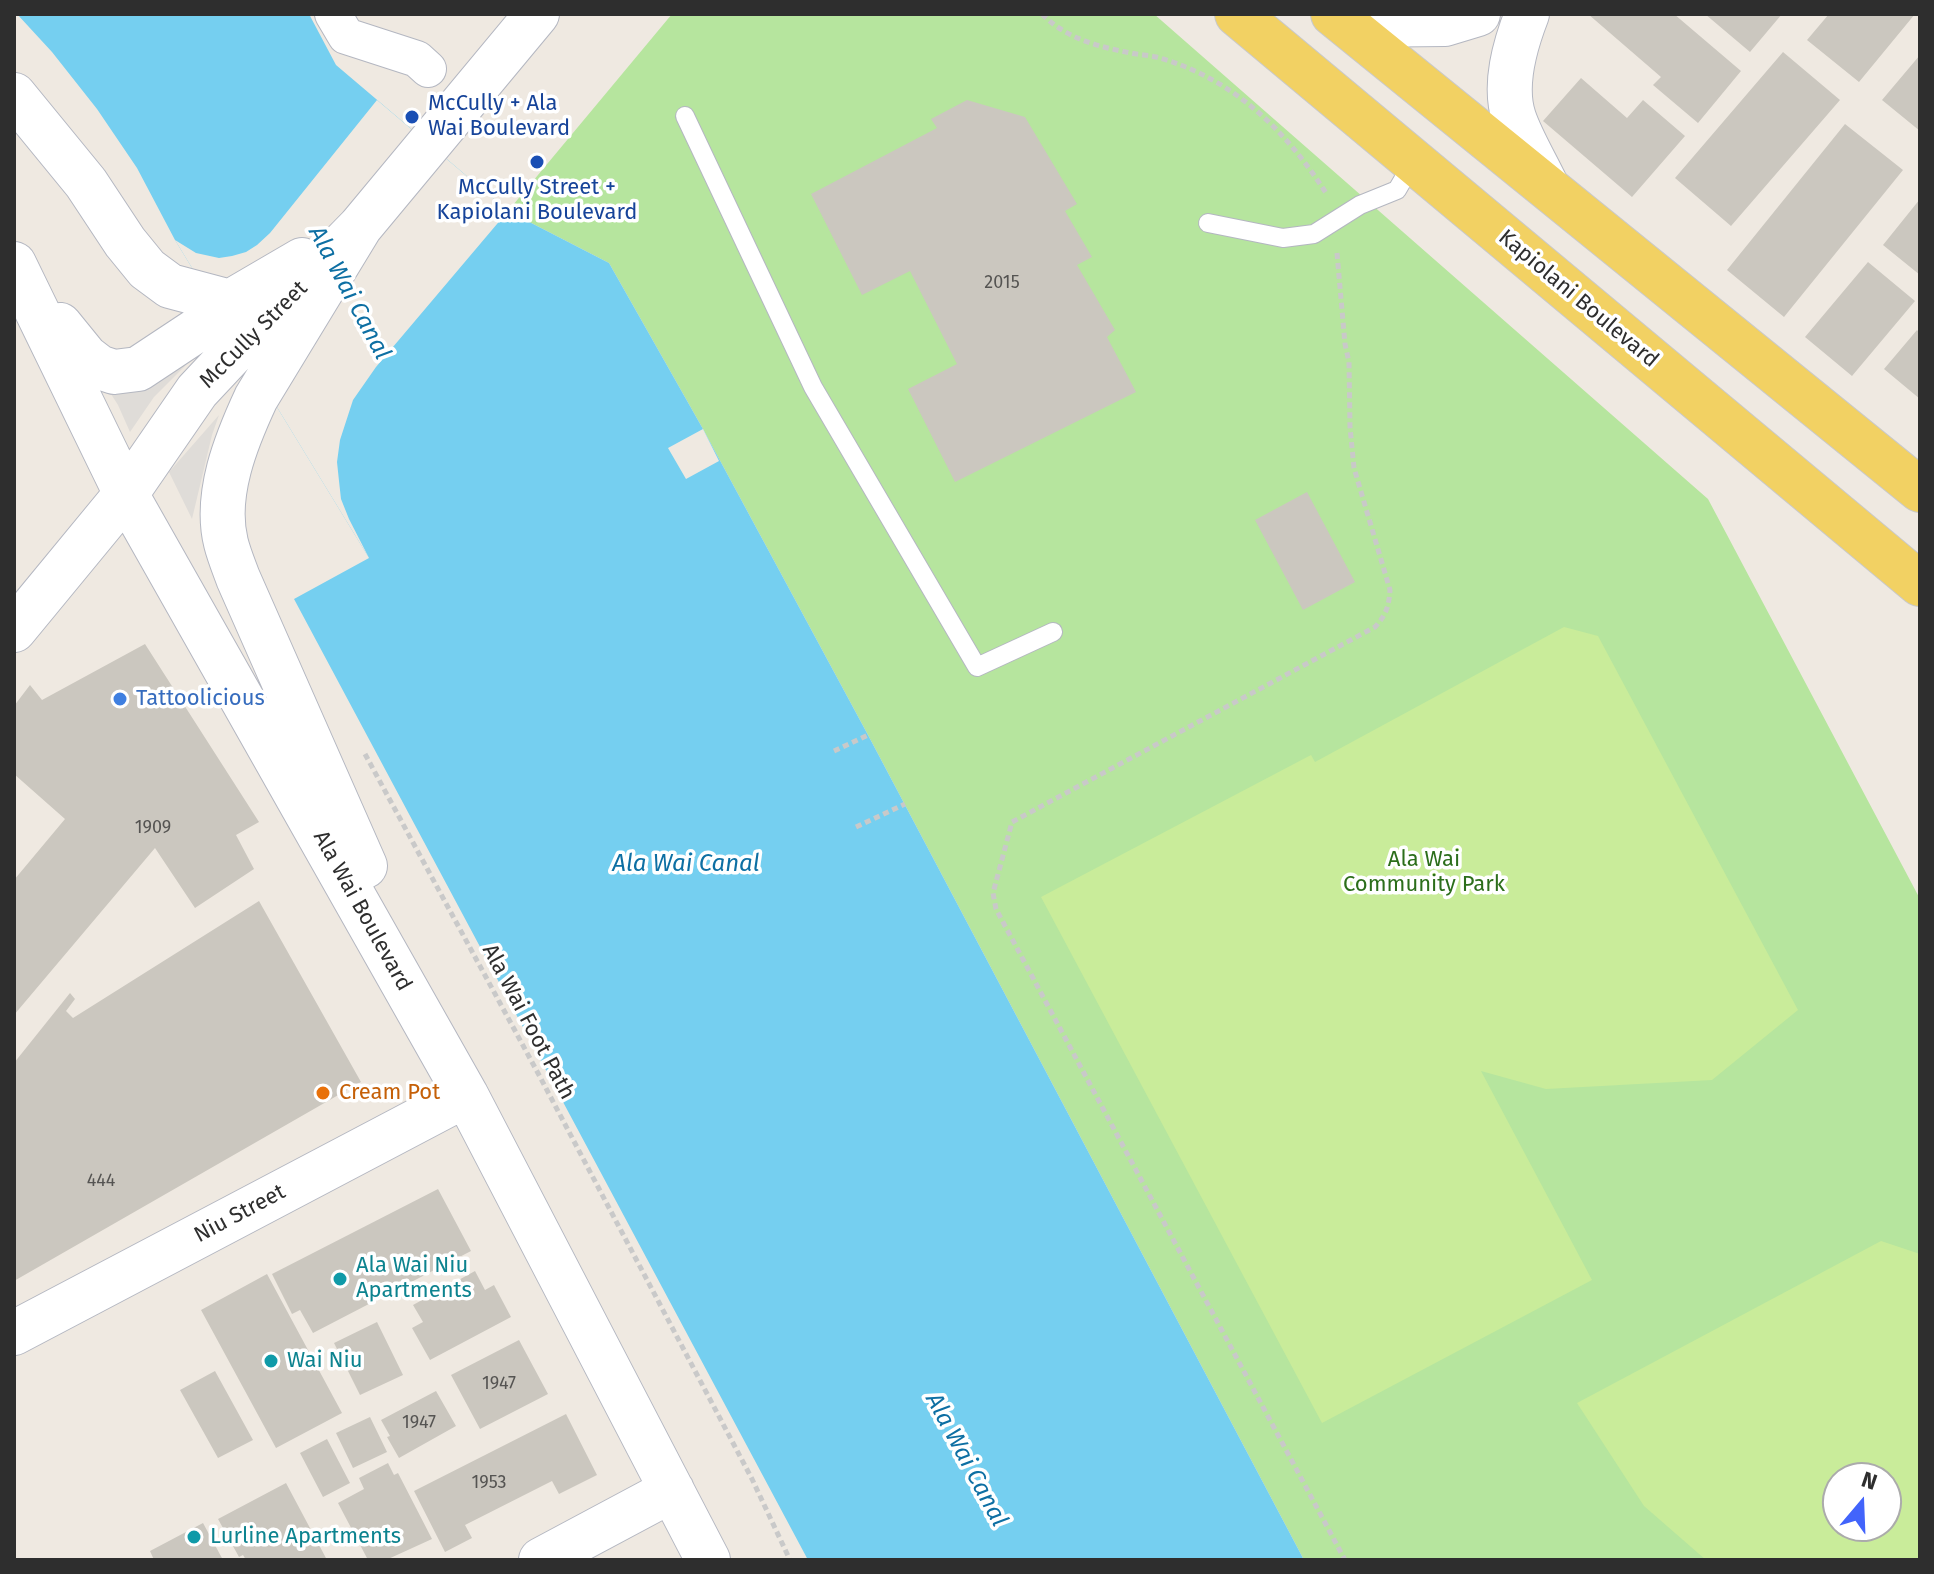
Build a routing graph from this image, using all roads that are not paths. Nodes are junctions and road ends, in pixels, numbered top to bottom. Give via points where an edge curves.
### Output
1 (333, 14) edge
2 (537, 14) edge
3 (1237, 14) edge
4 (1478, 14) edge
5 (1527, 14) edge
6 (1341, 20) edge
7 (428, 69) dead end
8 (14, 95) edge
9 (685, 116) dead end
10 (1414, 161) junction
11 (1546, 185) junction
12 (1208, 223) dead end
13 (360, 227) junction
14 (17, 268) edge
15 (206, 306) junction
16 (1920, 490) edge
17 (126, 494) junction
18 (1920, 584) edge
19 (14, 630) edge
20 (1053, 632) dead end
21 (466, 1095) junction
22 (14, 1333) edge
23 (672, 1490) junction
24 (541, 1560) edge
25 (708, 1560) edge

1 - 7 street via 346,36 417,59
2 - 13 main road, McCully Street
3 - 10 main road, Kapiolani Boulevard
4 - 6 main road via 1445,24
5 - 11 main road via 1515,48 1510,103
6 - 11 main road
8 - 15 main road via 86,183 138,260
9 - 20 lane via 813,387 977,667
10 - 12 lane via 1397,190 1360,205 1314,234 1283,238
10 - 18 main road, Kapiolani Boulevard
11 - 16 main road
13 - 15 main road
13 - 17 main road, McCully Street via 197,391
13 - 21 main road via 256,398 229,468 225,541
14 - 15 main road via 86,357 114,372 138,369
14 - 17 main road, Ala Wai Boulevard
17 - 19 main road, McCully Street
17 - 21 main road, Ala Wai Boulevard
21 - 22 main road, Niu Street
21 - 23 main road, Ala Wai Boulevard
23 - 24 main road
23 - 25 main road, Ala Wai Boulevard

